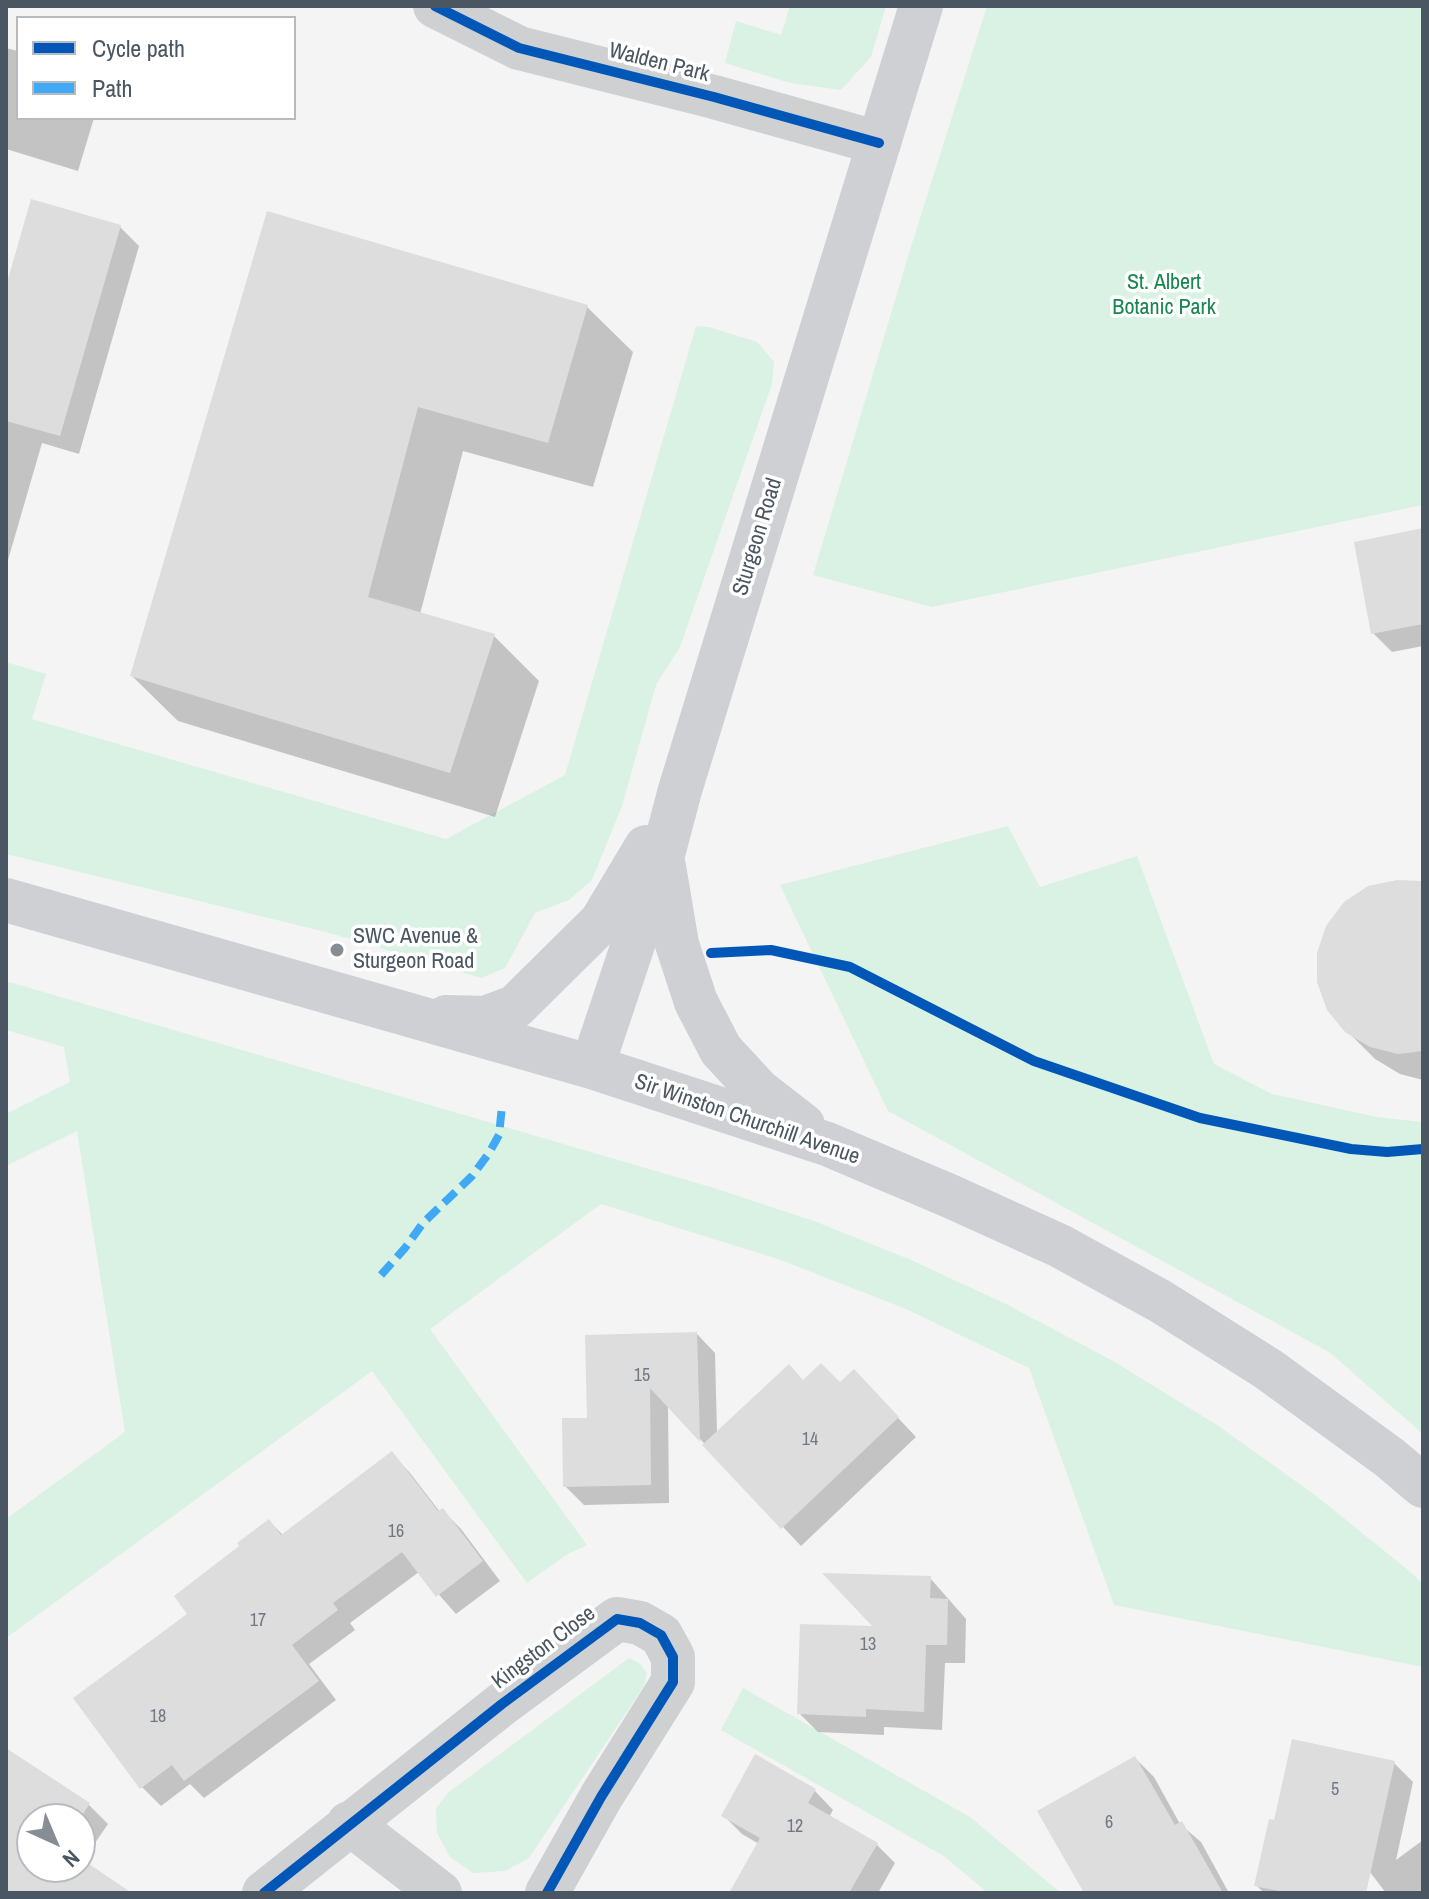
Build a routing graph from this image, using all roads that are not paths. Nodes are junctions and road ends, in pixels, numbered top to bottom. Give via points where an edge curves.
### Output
1 (435, 6) edge
2 (921, 6) edge
3 (879, 143) junction
4 (680, 790) junction
5 (662, 858) junction
6 (6, 900) edge
7 (418, 1016) junction
8 (592, 1067) junction
9 (827, 1144) junction
10 (1423, 1486) edge
11 (349, 1823) junction
12 (264, 1893) edge
13 (440, 1893) edge
14 (547, 1893) edge

1 - 3 street, Walden Park via 519,48
2 - 3 main road, Sturgeon Road
3 - 4 main road, Sturgeon Road
4 - 5 main road, Sturgeon Road
4 - 7 main road via 601,922 515,1007 485,1018
5 - 8 main road, Sturgeon Road
5 - 9 main road via 677,944 696,1002 721,1050 758,1090
6 - 7 main road, Sir Winston Churchill Avenue
7 - 8 main road, Sir Winston Churchill Avenue
8 - 9 main road, Sir Winston Churchill Avenue
9 - 10 main road, Sir Winston Churchill Avenue via 1060,1246 1160,1301 1268,1369
11 - 12 street, Kingston Close
11 - 13 street
11 - 14 street, Kingston Close via 617,1619 640,1623 661,1635 673,1657 673,1682

